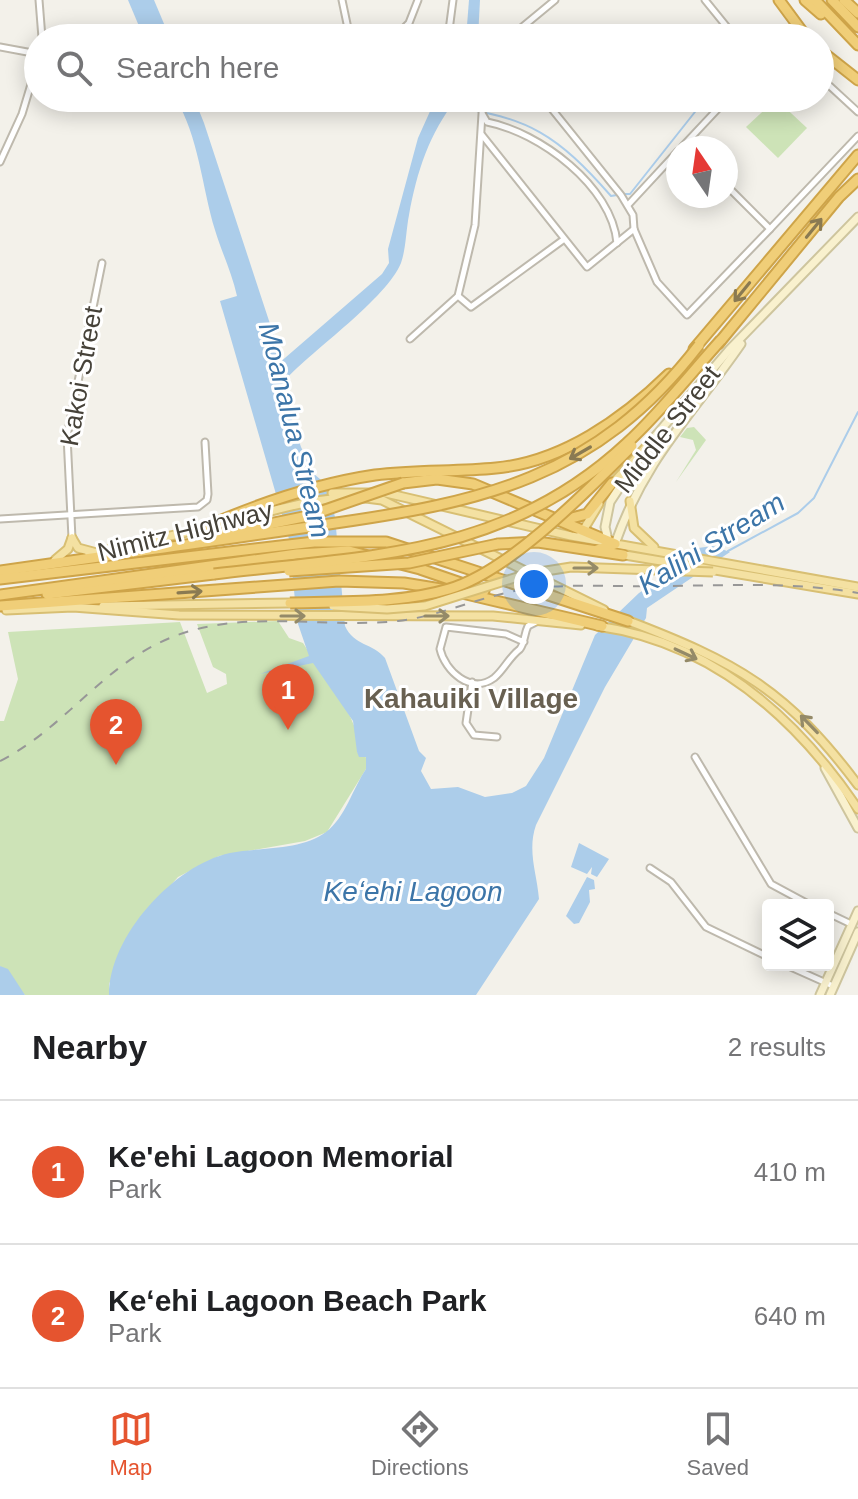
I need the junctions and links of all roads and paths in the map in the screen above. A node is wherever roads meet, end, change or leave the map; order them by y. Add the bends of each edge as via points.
1 (39, 0) edge
2 (342, 0) edge
3 (418, 0) edge
4 (453, 0) edge
5 (555, 0) edge
6 (705, 0) edge
7 (779, 0) edge
8 (805, 0) edge
9 (815, 0) edge
10 (837, 2) edge
11 (858, 13) edge
12 (41, 24) edge
13 (347, 24) edge
14 (408, 24) edge
15 (450, 24) edge
16 (526, 24) edge
17 (724, 24) edge
18 (797, 24) edge
19 (858, 27) edge
20 (843, 30) junction
21 (858, 45) edge
22 (0, 47) edge
23 (24, 51) edge
24 (834, 61) edge
25 (858, 80) edge
26 (834, 90) edge
27 (24, 107) edge
28 (483, 112) edge
29 (483, 112) edge
30 (554, 112) edge
31 (715, 112) edge
32 (858, 112) edge
33 (482, 135) junction
34 (693, 136) edge
35 (858, 136) edge
36 (858, 155) edge
37 (0, 162) edge
38 (666, 165) edge
39 (858, 179) edge
40 (738, 197) edge
41 (628, 205) junction
42 (858, 217) edge
43 (634, 229) junction
44 (770, 229) junction
45 (563, 240) junction
46 (617, 243) junction
47 (102, 263) dead end
48 (458, 296) junction
49 (751, 329) junction
50 (410, 339) dead end
51 (721, 340) junction
52 (699, 345) junction
53 (205, 442) dead end
54 (646, 447) junction
55 (612, 483) junction
56 (384, 496) junction
57 (630, 501) junction
58 (70, 515) junction
59 (0, 519) edge
60 (562, 520) junction
61 (201, 529) junction
62 (585, 531) junction
63 (571, 536) junction
64 (72, 538) junction
65 (611, 543) junction
66 (597, 550) junction
67 (141, 551) junction
68 (99, 552) junction
69 (668, 552) junction
70 (623, 555) junction
71 (55, 560) junction
72 (0, 569) edge
73 (712, 571) junction
74 (214, 574) junction
75 (0, 579) edge
76 (858, 587) edge
77 (858, 594) edge
78 (0, 596) edge
79 (290, 603) junction
80 (521, 605) junction
81 (73, 607) junction
82 (0, 608) edge
83 (607, 612) junction
84 (515, 619) junction
85 (539, 621) junction
86 (628, 621) joint
87 (602, 626) junction
88 (526, 631) junction
89 (524, 642) junction
90 (472, 682) junction
91 (497, 737) dead end
92 (818, 751) junction
93 (695, 757) dead end
94 (858, 785) edge
95 (858, 809) edge
96 (858, 828) edge
97 (650, 868) dead end
98 (799, 899) edge
99 (858, 911) edge
100 (834, 916) edge
101 (851, 924) junction
102 (858, 932) edge
103 (762, 954) edge
104 (834, 966) edge
105 (800, 971) edge
106 (825, 971) edge
107 (832, 971) edge
108 (812, 976) junction
109 (830, 984) junction
110 (820, 995) edge
111 (830, 995) edge

1 - 12 street
2 - 13 street
3 - 14 street
4 - 15 street
5 - 16 street
6 - 17 street
7 - 18 highway
8 - 20 highway
9 - 20 highway
10 - 11 highway
10 - 19 highway
20 - 21 highway
22 - 23 street
24 - 25 highway
26 - 32 street
27 - 37 street
28 - 33 street
29 - 46 street via 487,122 527,134 573,168 613,222
30 - 41 street
31 - 34 street
33 - 45 street
33 - 48 street via 475,225
35 - 44 street
36 -> 52 highway
38 - 41 street
51 -> 39 highway
40 - 44 street
41 - 43 street
42 - 49 main road, Middle Street
43 - 44 street via 657,282 687,315
43 - 46 street
45 - 46 street via 587,267
45 - 48 street via 471,307
47 - 58 street, Kakoi Street via 67,436
48 - 50 street
49 - 54 main road, Middle Street
49 - 57 main road, Middle Street
51 - 74 highway, bridge via 627,443 568,489 528,512 486,531 414,551
51 - 79 highway, bridge via 640,438 489,571 417,597
52 - 61 highway, bridge via 641,399 580,441 523,463 372,476 311,488
52 -> 67 highway, bridge via 658,394 607,436 504,489 423,510
53 - 58 street via 208,494 198,507
54 - 55 main road
54 - 65 main road, Middle Street via 610,502 605,527
55 - 60 highway via 587,514
55 - 62 main road
56 - 61 main road, Nimitz Highway, bridge via 303,501
56 - 63 main road
56 - 83 main road, Nimitz Highway
57 - 65 main road, Middle Street
57 - 69 main road via 637,533
58 - 59 street
58 - 64 street, Kakoi Street
60 - 62 highway
60 - 67 highway, bridge via 473,484 437,479 403,483 308,516
61 - 68 main road, Nimitz Highway
62 - 63 main road
62 - 65 highway
63 - 65 main road
64 - 68 main road via 78,548
64 - 71 main road
65 - 66 highway
65 - 69 main road
65 - 70 main road
66 - 70 highway
66 - 74 highway, bridge via 511,542 409,563
67 - 72 highway
68 - 71 main road, Nimitz Highway
69 - 76 main road
70 - 73 main road, bridge
71 - 72 main road, Nimitz Highway
73 - 77 main road
79 -> 73 main road, bridge via 407,609 442,603 527,574 571,567
74 - 78 highway
75 - 83 highway via 314,542 386,542
78 - 80 highway, bridge via 349,551 420,569
79 - 81 main road
82 -> 80 highway, bridge via 362,581 430,586
80 - 87 highway
81 - 82 main road
81 -> 84 main road via 209,616
83 - 86 highway
84 - 85 main road
84 - 88 street
85 - 87 main road
85 - 88 street
94 -> 86 main road via 807,721 769,688 707,653
87 -> 92 main road via 657,642 742,684
88 - 89 street
89 - 90 street via 494,678
89 - 90 street via 510,635 446,627 440,649 443,661 454,674
90 - 91 street via 466,723 474,735
92 - 95 main road
92 - 96 main road
93 - 98 street via 771,884
97 - 103 street via 671,882 706,927
99 - 101 main road
100 - 101 street
101 - 104 main road
102 - 109 main road
105 - 108 street
106 - 108 street
107 - 109 main road
108 - 109 street
108 - 110 street
109 - 110 main road
109 - 111 main road

